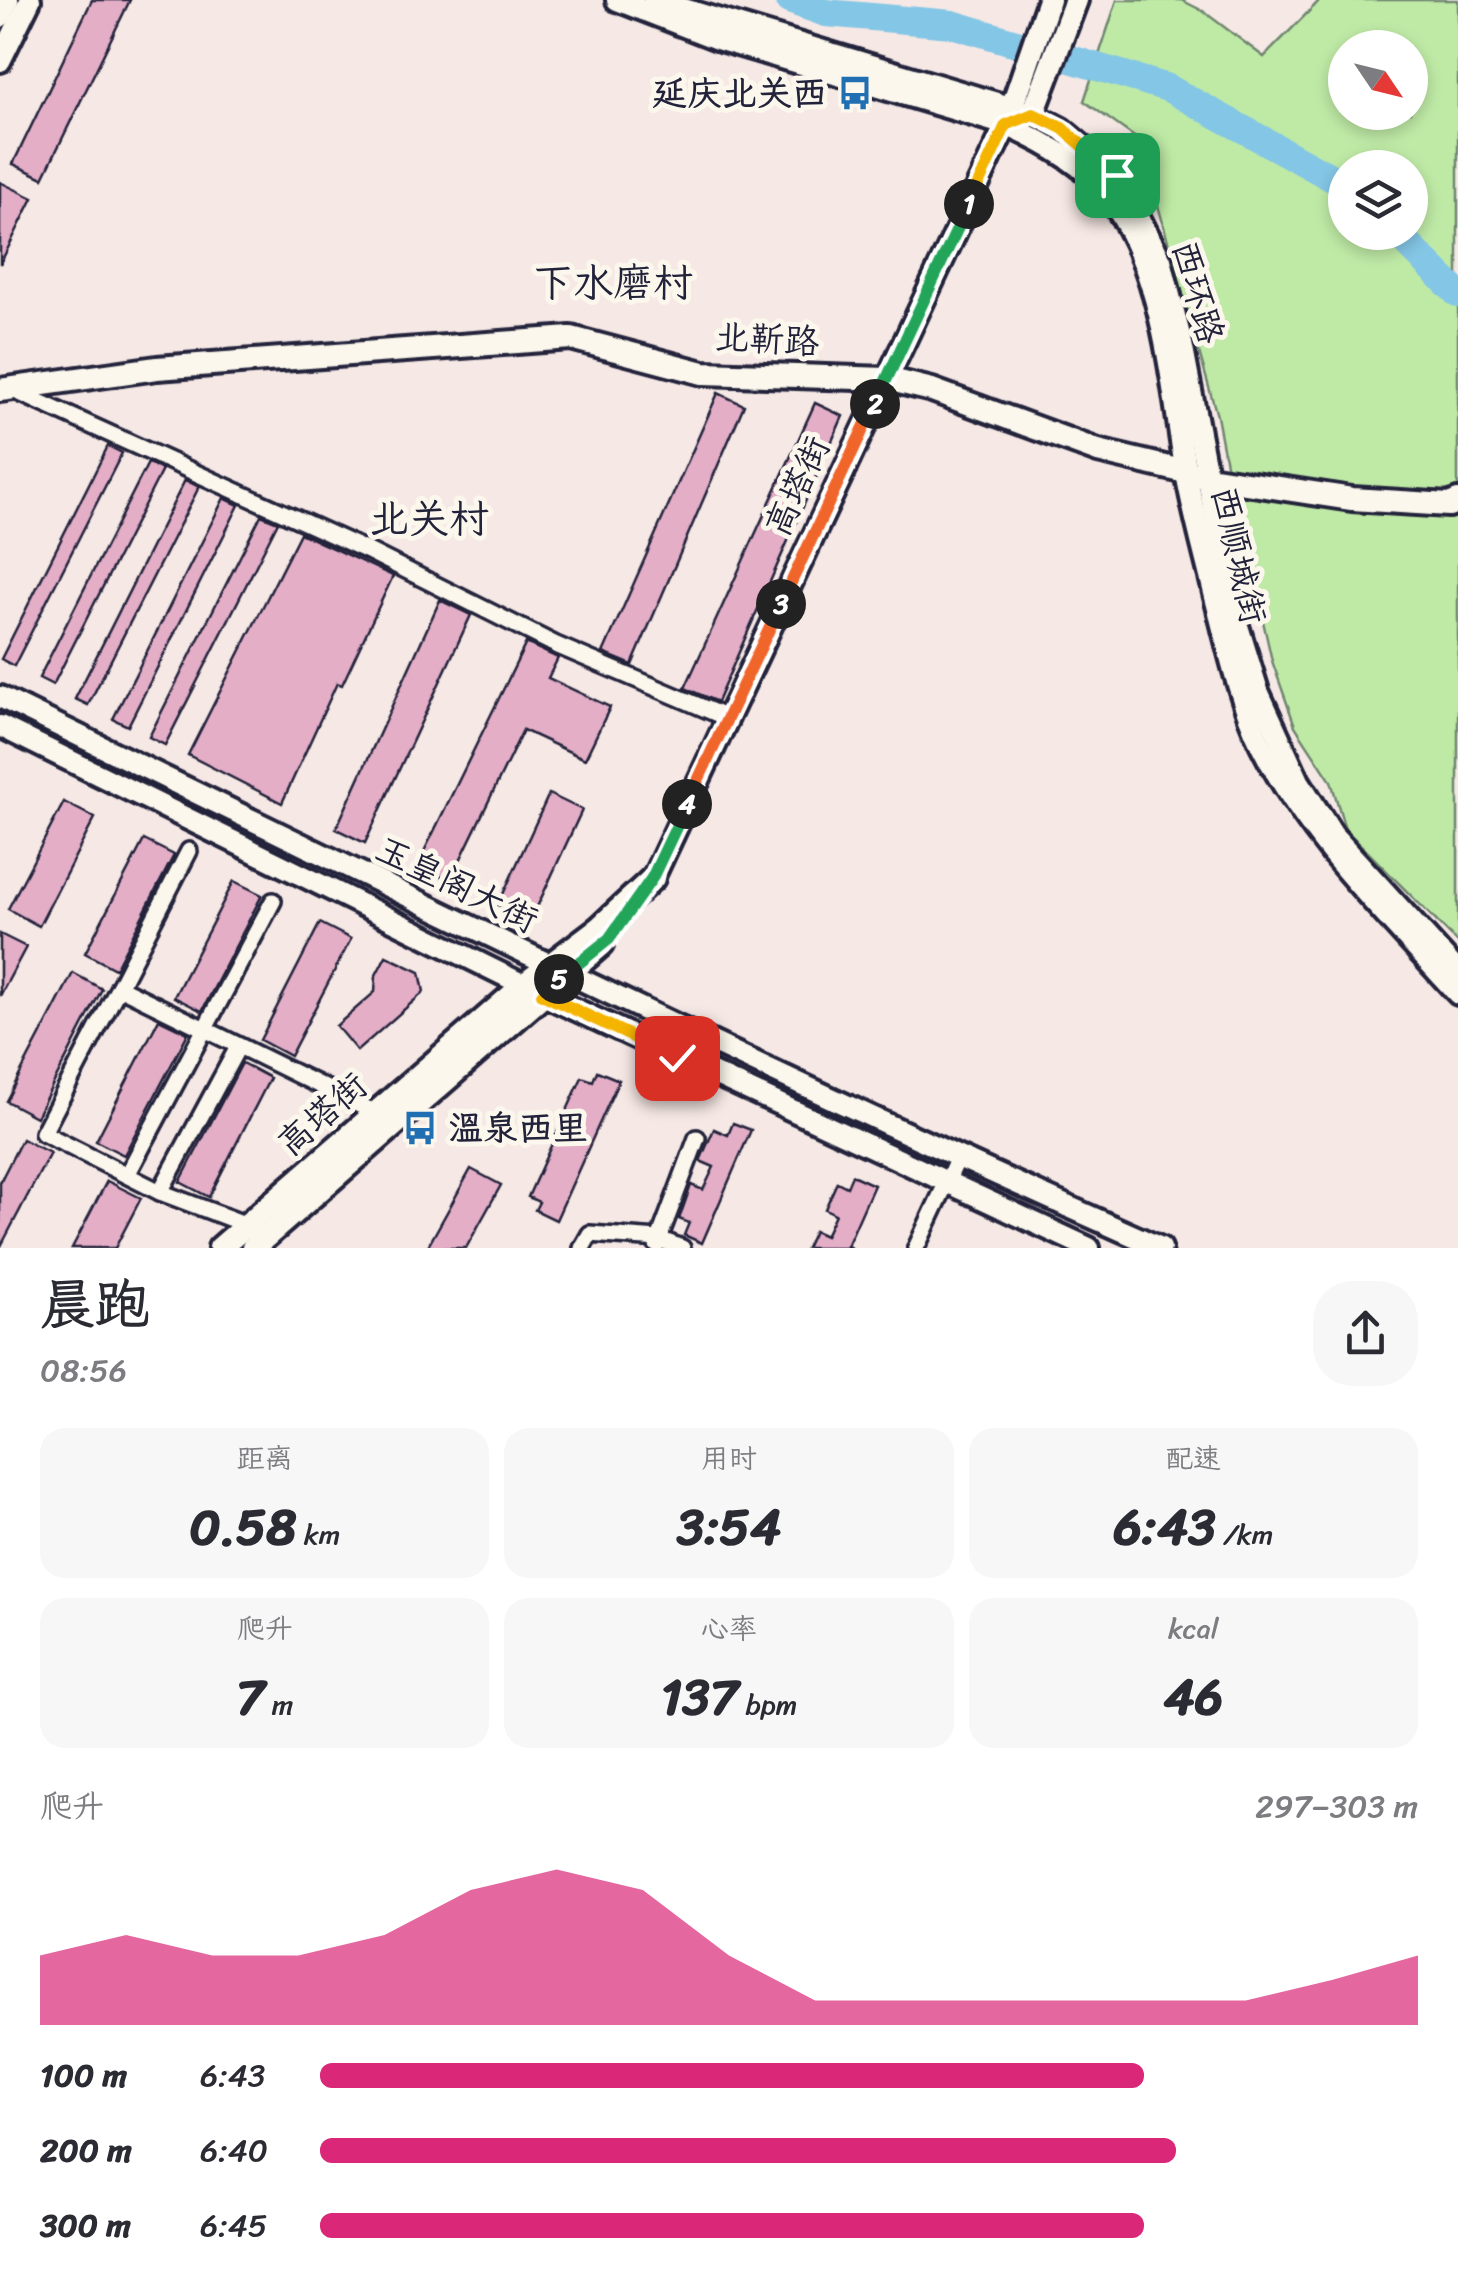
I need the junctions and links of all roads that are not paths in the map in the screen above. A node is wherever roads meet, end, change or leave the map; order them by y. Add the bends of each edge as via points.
1 (8, 0) edge
2 (30, 0) edge
3 (616, 0) edge
4 (654, 0) edge
5 (1049, 0) edge
6 (1076, 0) edge
7 (0, 17) edge
8 (0, 61) edge
9 (1032, 82) junction
10 (1017, 115) junction
11 (887, 378) junction
12 (5, 389) edge
13 (1196, 475) junction
14 (1458, 501) edge
15 (0, 696) edge
16 (727, 718) junction
17 (0, 726) edge
18 (189, 850) dead end
19 (652, 878) joint
20 (273, 901) dead end
21 (557, 970) junction
22 (1458, 972) edge
23 (118, 987) junction
24 (534, 989) junction
25 (1458, 994) edge
26 (202, 1031) junction
27 (238, 1047) junction
28 (386, 1120) junction
29 (698, 1138) dead end
30 (958, 1158) junction
31 (127, 1175) junction
32 (946, 1184) junction
33 (160, 1192) junction
34 (253, 1238) edge
35 (657, 1244) edge
36 (220, 1248) edge
37 (582, 1248) edge
38 (682, 1248) edge
39 (916, 1248) edge
40 (1088, 1248) edge
41 (1162, 1248) edge

1 - 7 street
2 - 8 street
3 - 10 street, 西环路 via 717,39
4 - 10 street, 西环路
5 - 9 main road
6 - 9 main road
9 - 10 main road
10 - 11 street, 高塔街
10 - 13 street, 西顺城街 via 1104,190 1131,233
10 - 13 street, 西环路 via 1062,128 1117,175 1161,260
11 - 12 main road, 北靳路 via 703,372 571,338 157,368
11 - 13 main road, 北靳路 via 1098,451
11 - 16 street, 高塔街
12 - 16 street
13 - 14 main road, 北靳路 via 1352,499
13 - 22 street, 西顺城街 via 1253,675 1299,780 1333,836
13 - 25 street, 西顺城街 via 1234,675 1260,744 1303,816 1358,886
15 - 21 street, 玉皇阁大街
16 - 19 street, 高塔街
17 - 24 street, 玉皇阁大街
18 - 23 street
19 - 21 main road, 高塔街 via 609,939
20 - 26 street
21 - 24 main road, 高塔街
21 - 30 street, 玉皇阁大街
23 - 26 street
23 - 31 street via 43,1133
24 - 28 main road, 高塔街
24 - 32 street, 玉皇阁大街
26 - 27 street
26 - 31 street
27 - 28 street
27 - 33 street
28 - 34 main road, 高塔街
29 - 35 street
30 - 32 street
30 - 41 street, 玉皇阁大街
31 - 33 street
32 - 39 street
32 - 40 street, 玉皇阁大街
33 - 34 street
34 - 36 main road, 高塔街
35 - 37 street via 590,1234
35 - 38 street

